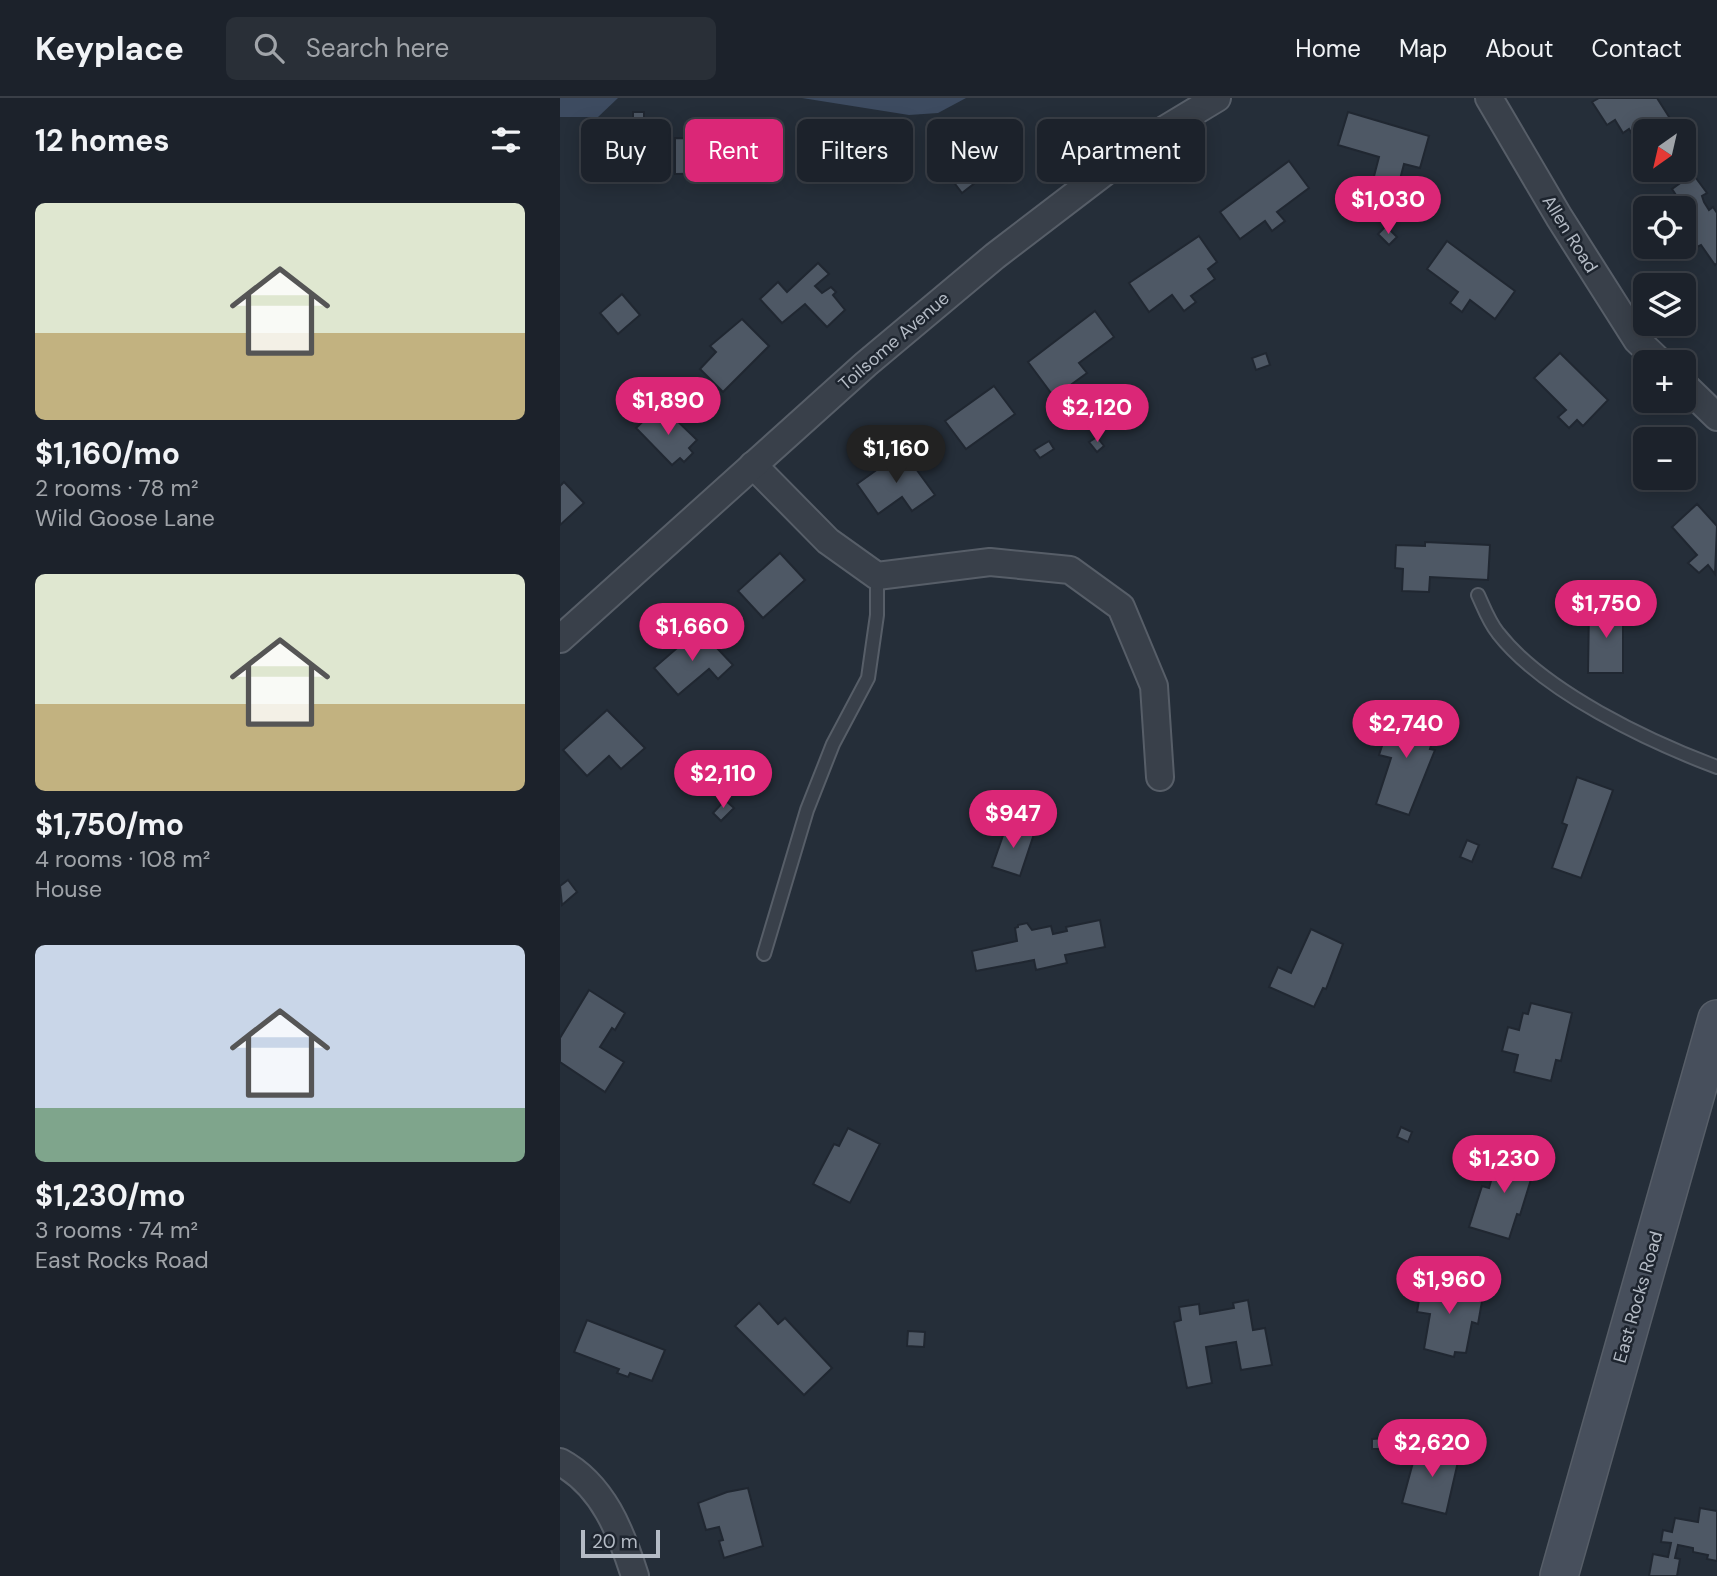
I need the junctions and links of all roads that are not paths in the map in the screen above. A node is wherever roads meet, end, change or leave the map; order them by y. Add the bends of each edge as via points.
1 (1217, 98) edge
2 (1489, 98) edge
3 (1647, 350) edge
4 (1696, 397) edge
5 (1717, 417) edge
6 (753, 464) junction
7 (877, 576) junction
8 (1478, 595) dead end
9 (560, 639) edge
10 (1717, 767) edge
11 (1160, 778) dead end
12 (764, 954) dead end
13 (1717, 1019) edge
14 (560, 1462) edge
15 (635, 1576) edge
16 (1559, 1576) edge

1 - 6 street, Toilsome Avenue via 1144,142 995,256
2 - 3 street, Allen Road via 1559,217
4 - 5 street
6 - 7 street via 828,541
6 - 9 street, Toilsome Avenue
7 - 11 street via 990,562 1070,570 1121,607 1154,686
7 - 12 lane via 868,678 833,744 807,810
8 - 10 lane via 1499,635 1536,671 1644,737
13 - 16 street, East Rocks Road
14 - 15 street via 600,1495 625,1544

